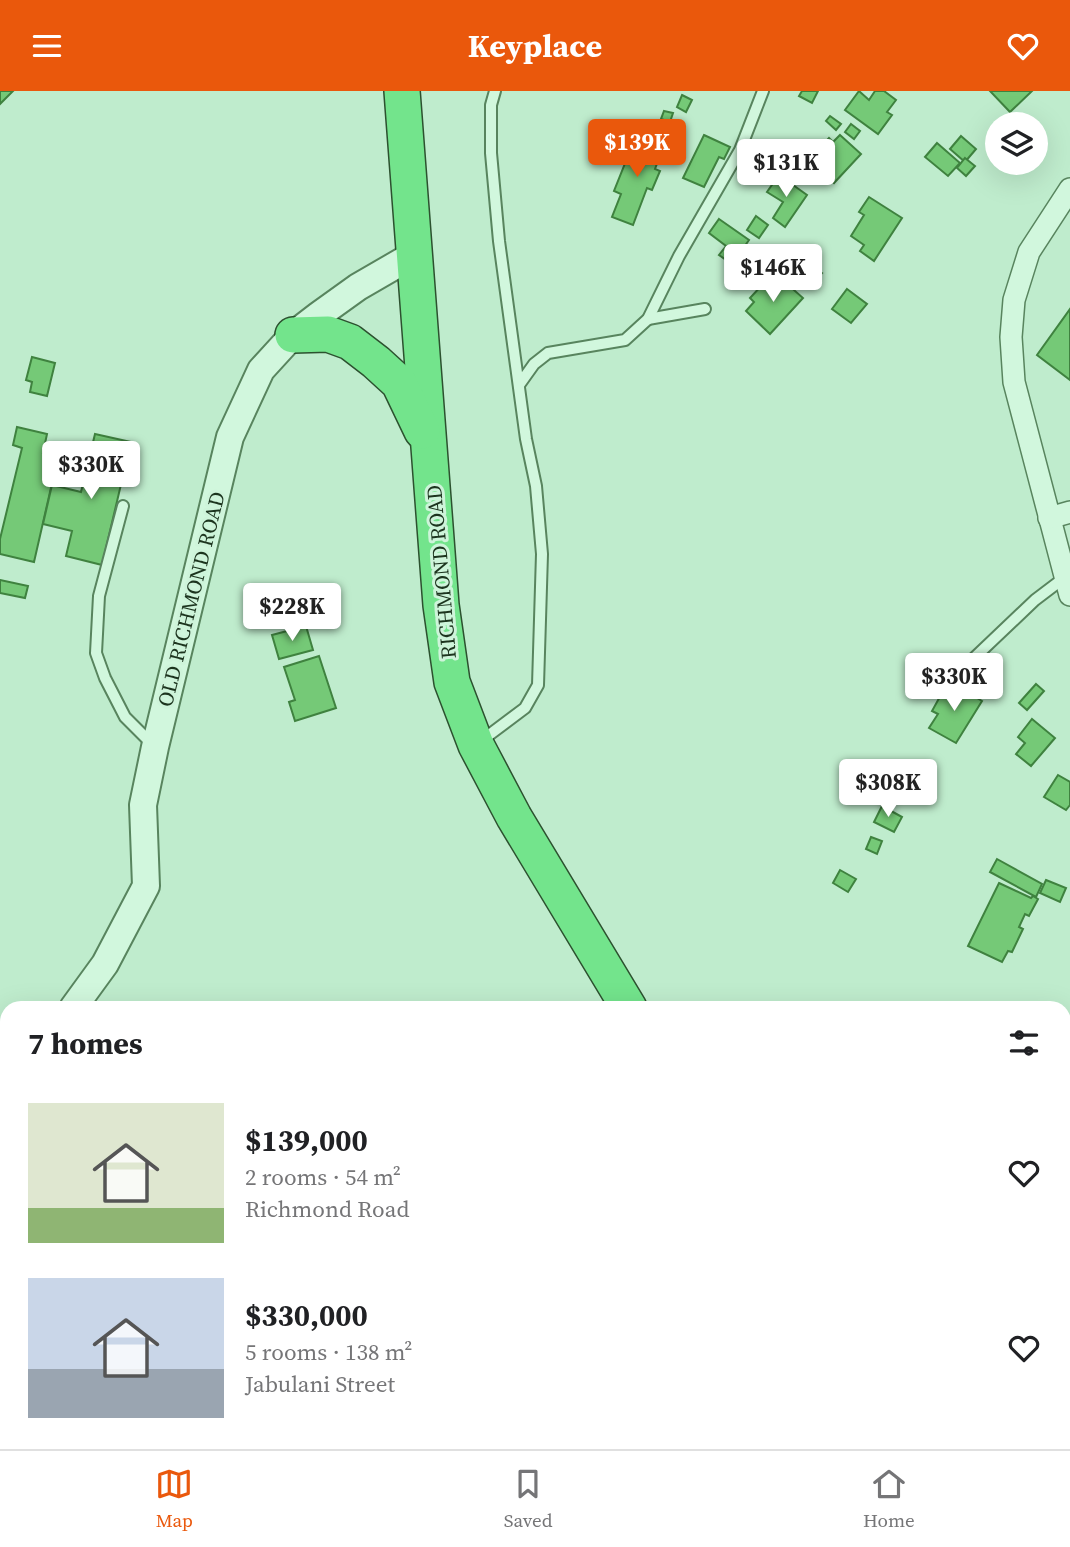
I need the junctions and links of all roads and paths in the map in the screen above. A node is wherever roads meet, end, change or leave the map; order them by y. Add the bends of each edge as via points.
1 (402, 91) edge
2 (495, 91) edge
3 (763, 91) edge
4 (1070, 189) edge
5 (415, 254) junction
6 (705, 309) dead end
7 (648, 319) junction
8 (293, 335) junction
9 (519, 385) junction
10 (431, 449) junction
11 (123, 506) dead end
12 (1070, 512) edge
13 (1049, 518) junction
14 (1067, 586) edge
15 (974, 658) dead end
16 (476, 745) junction
17 (155, 747) junction
18 (78, 1001) edge
19 (625, 1001) edge

1 - 5 highway, RICHMOND ROAD
2 - 9 lane via 491,153
3 - 7 lane via 740,150
4 - 13 street via 1029,251 1014,300 1011,337 1014,382
5 - 8 street, OLD RICHMOND ROAD via 358,287
5 - 10 highway, RICHMOND ROAD
6 - 7 lane
7 - 9 lane via 625,340 548,353
8 - 10 highway via 328,334 350,342 376,362 399,383
8 - 17 street, OLD RICHMOND ROAD via 261,370 230,437
9 - 16 lane via 542,554 538,685 525,708
10 - 16 highway, RICHMOND ROAD via 441,605 452,682
11 - 17 lane via 99,596 96,653 125,717
12 - 13 street
13 - 14 street
14 - 15 lane via 1035,600
16 - 19 highway, RICHMOND ROAD
17 - 18 street, OLD RICHMOND ROAD via 143,805 146,886 105,964

